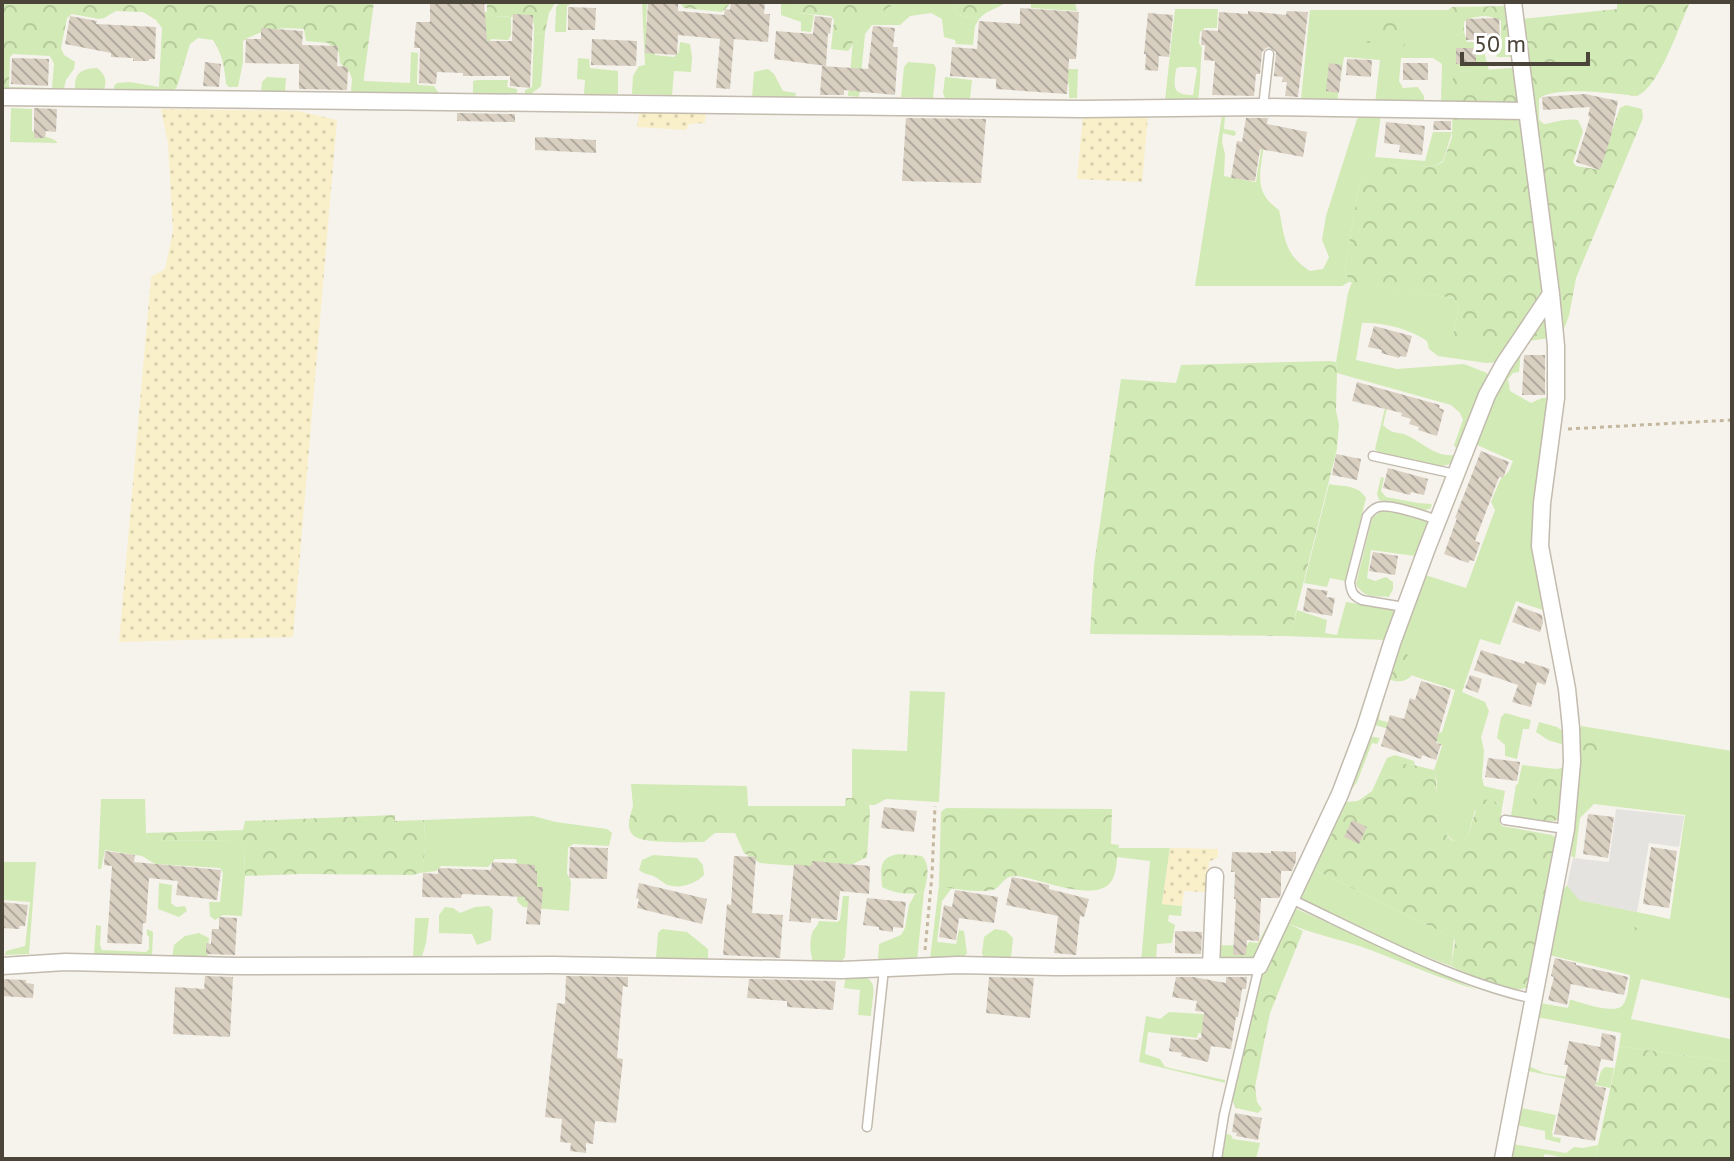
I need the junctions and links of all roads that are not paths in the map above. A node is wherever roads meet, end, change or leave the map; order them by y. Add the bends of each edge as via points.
1 (1513, 2) edge
2 (1269, 54) dead end
3 (2, 97) edge
4 (1263, 107) junction
5 (1526, 111) junction
6 (1551, 294) junction
7 (1373, 456) dead end
8 (1456, 475) junction
9 (1438, 520) junction
10 (1405, 607) junction
11 (1505, 820) dead end
12 (1566, 829) junction
13 (1215, 876) dead end
14 (1291, 899) junction
15 (2, 966) edge
16 (1211, 966) junction
17 (1259, 966) junction
18 (884, 968) junction
19 (1535, 1000) junction
20 (867, 1127) dead end
21 (1217, 1159) edge
22 (1503, 1159) edge

1 - 5 street
2 - 4 lane
3 - 4 street
4 - 5 street
5 - 6 street
6 - 8 street via 1487,395
6 - 12 street via 1556,398 1540,546 1571,728
7 - 8 lane
8 - 9 street
9 - 10 street
9 - 10 lane via 1389,506 1379,506 1367,516 1351,591 1362,600
10 - 14 street via 1340,794
11 - 12 lane
12 - 19 street
13 - 16 street
14 - 17 street
14 - 19 lane via 1485,987
15 - 18 street via 65,962
16 - 17 street
16 - 18 street
17 - 21 lane
18 - 20 lane
19 - 22 street

